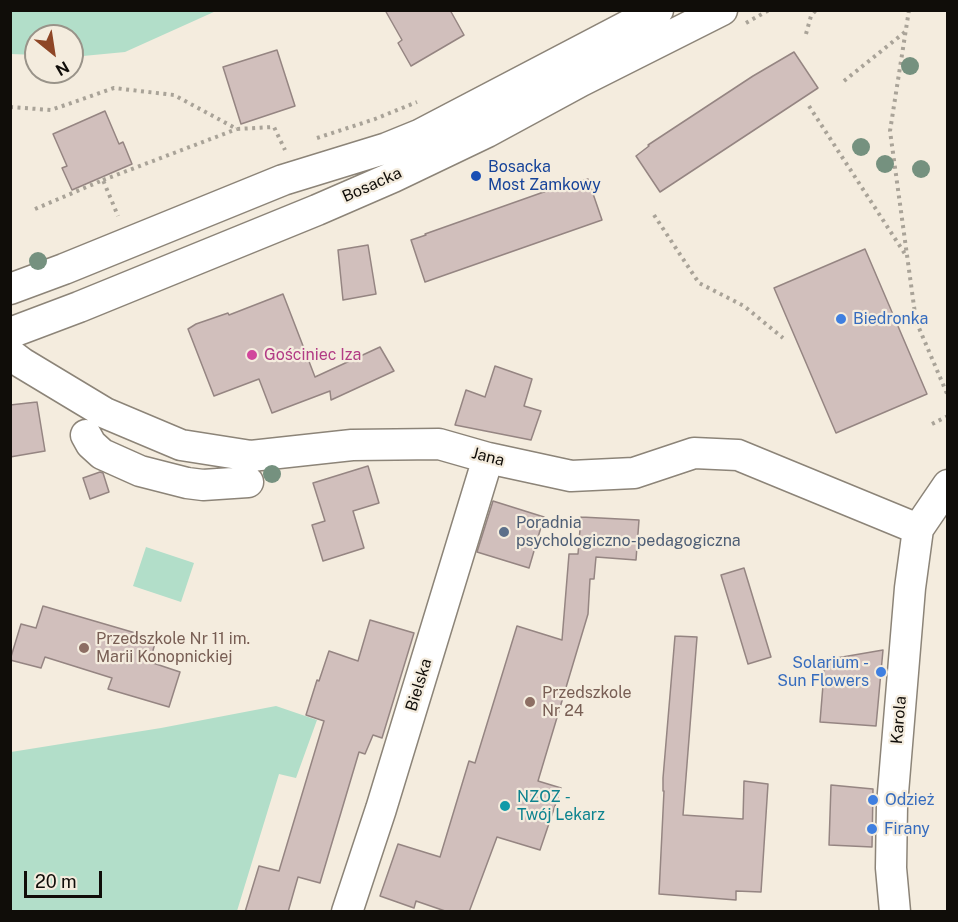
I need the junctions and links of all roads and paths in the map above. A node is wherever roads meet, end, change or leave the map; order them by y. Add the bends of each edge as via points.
1 (658, 10) edge
2 (722, 10) edge
3 (816, 10) edge
4 (909, 10) edge
5 (906, 32) junction
6 (806, 34) dead end
7 (844, 81) dead end
8 (809, 106) dead end
9 (10, 107) edge
10 (237, 129) junction
11 (285, 150) dead end
12 (102, 180) junction
13 (35, 209) dead end
14 (654, 215) dead end
15 (118, 216) dead end
16 (907, 257) junction
17 (10, 289) edge
18 (10, 333) edge
19 (783, 338) dead end
20 (10, 354) edge
21 (948, 396) edge
22 (948, 416) edge
23 (932, 424) dead end
24 (86, 435) dead end
25 (488, 458) junction
26 (248, 482) dead end
27 (948, 485) edge
28 (918, 529) junction
29 (348, 912) edge
30 (895, 912) edge

1 - 17 street, Bosacka via 419,135 283,180
2 - 18 street, Bosacka via 393,177
3 - 6 path
4 - 5 path
5 - 7 path
5 - 16 path via 890,131
8 - 16 path
9 - 10 path via 51,110 114,88 174,95
10 - 11 path via 274,127
10 - 12 path
12 - 13 path
12 - 15 path
14 - 19 path via 699,283 744,306
16 - 21 path via 916,321
20 - 25 street, Jana via 105,413 182,445 251,456 352,446 439,444
22 - 23 path
24 - 26 street via 102,454 140,471 195,484
25 - 28 street, Jana via 571,476 634,472 694,453 738,455
25 - 29 street, Bielska
27 - 28 street
28 - 30 street, Karola via 892,805

